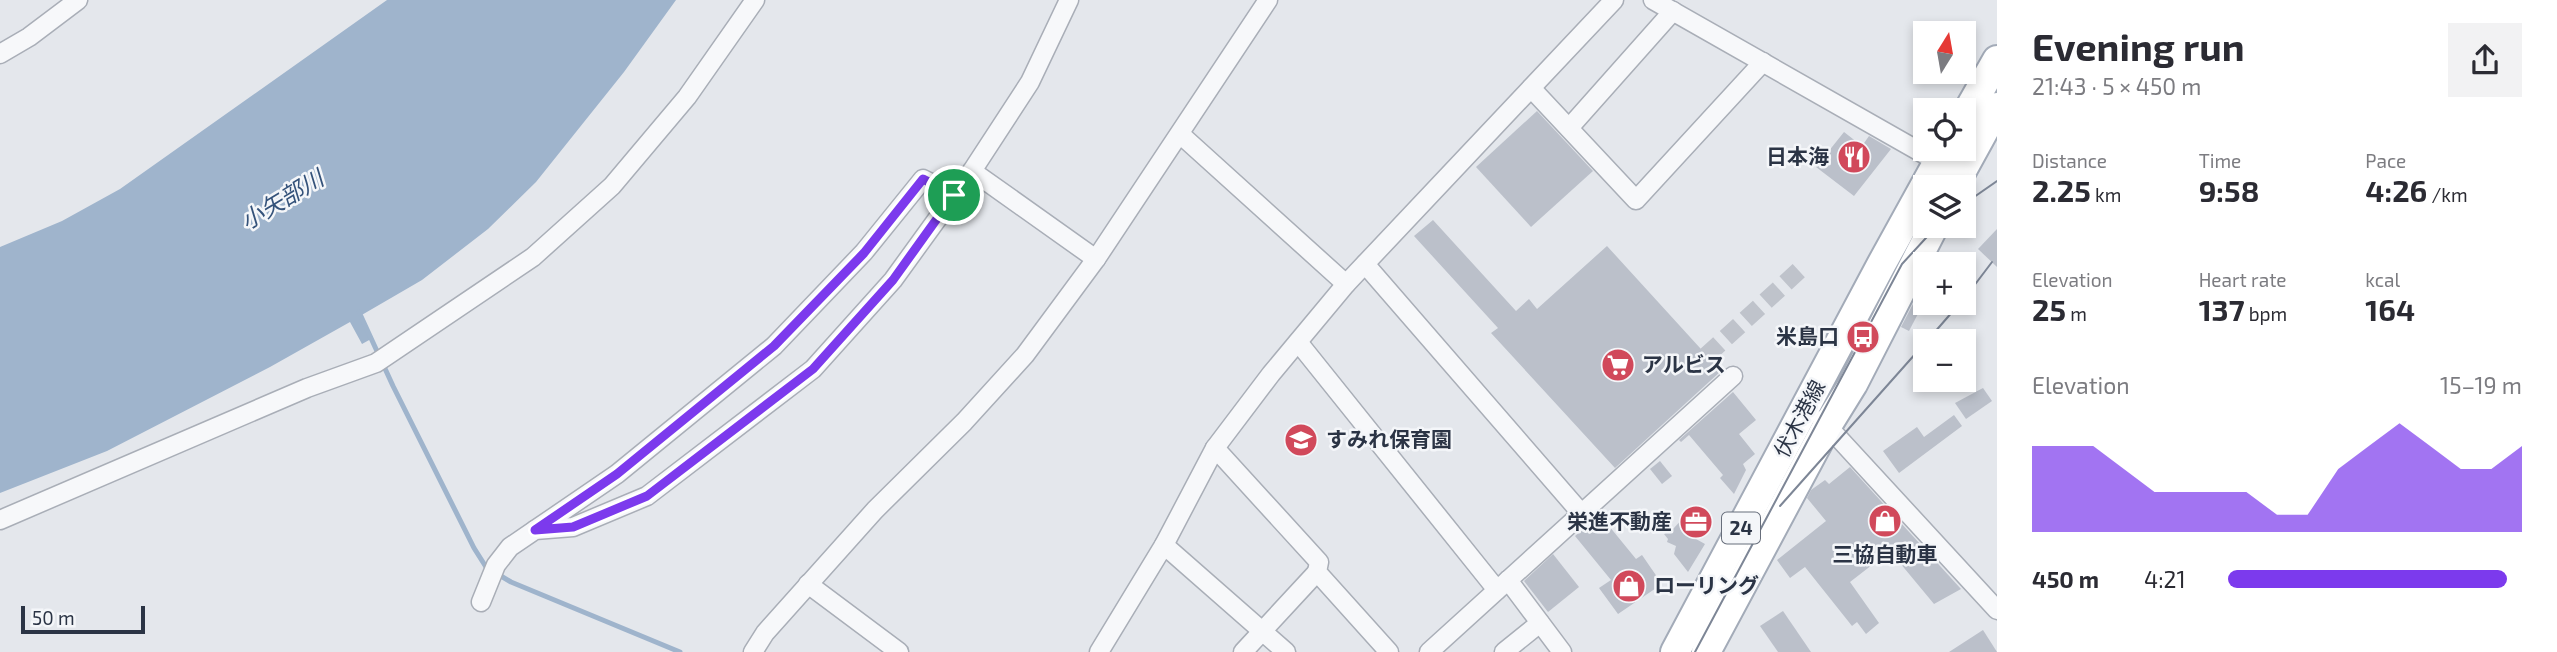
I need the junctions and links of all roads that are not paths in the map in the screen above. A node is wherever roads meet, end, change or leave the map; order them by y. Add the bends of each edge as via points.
1 (78, 0) edge
2 (755, 0) edge
3 (1069, 0) edge
4 (1268, 0) edge
5 (1614, 0) edge
6 (1653, 0) edge
7 (1673, 11) junction
8 (0, 54) edge
9 (1997, 60) edge
10 (1763, 62) junction
11 (1531, 88) junction
12 (1975, 98) edge
13 (1997, 107) edge
14 (1569, 128) junction
15 (1180, 134) junction
16 (1949, 168) edge
17 (972, 171) junction
18 (954, 195) junction
19 (1928, 238) edge
20 (1096, 259) junction
21 (1365, 264) junction
22 (1346, 284) junction
23 (1298, 342) junction
24 (1733, 376) dead end
25 (1808, 404) junction
26 (1827, 426) junction
27 (1215, 448) junction
28 (1581, 513) junction
29 (0, 520) edge
30 (535, 530) junction
31 (1164, 545) junction
32 (1317, 572) junction
33 (808, 584) junction
34 (1502, 585) junction
35 (481, 603) dead end
36 (1997, 610) edge
37 (1540, 623) junction
38 (1262, 631) junction
39 (753, 652) edge
40 (899, 652) edge
41 (1099, 652) edge
42 (1243, 652) edge
43 (1286, 652) edge
44 (1389, 652) edge
45 (1429, 652) edge
46 (1504, 652) edge
47 (1562, 652) edge
48 (1675, 652) edge
49 (1706, 652) edge

1 - 8 street
2 - 29 street via 687,97 612,186 533,257 376,363 307,388
3 - 17 street via 1030,82
4 - 15 street
5 - 11 street
6 - 7 street
7 - 10 street
7 - 14 street
9 - 12 main road
10 - 14 street via 1636,200
10 - 16 street
11 - 14 street
11 - 21 street
13 - 16 main road, 伏木港線 / 24
15 - 20 street
15 - 22 street
16 - 25 main road, 伏木港線 / 24
17 - 18 street
17 - 20 street
18 - 30 street via 893,280 813,369 647,496 573,527
18 - 30 street via 923,179 864,253 774,346 617,474
19 - 26 main road, 伏木港線 / 24
20 - 33 street via 1024,355
21 - 22 street
21 - 28 street
22 - 23 street
23 - 27 street
23 - 34 street
24 - 28 street
25 - 26 street
25 - 48 main road, 伏木港線 / 24
26 - 36 street
26 - 49 main road, 伏木港線 / 24
27 - 31 street
27 - 32 street via 1319,562
28 - 34 street
30 - 35 street via 510,547 496,565
31 - 38 street
31 - 41 street
32 - 38 street
32 - 44 street
33 - 39 street
33 - 40 street
34 - 37 street
34 - 45 street
37 - 46 street
37 - 47 street
38 - 42 street
38 - 43 street

